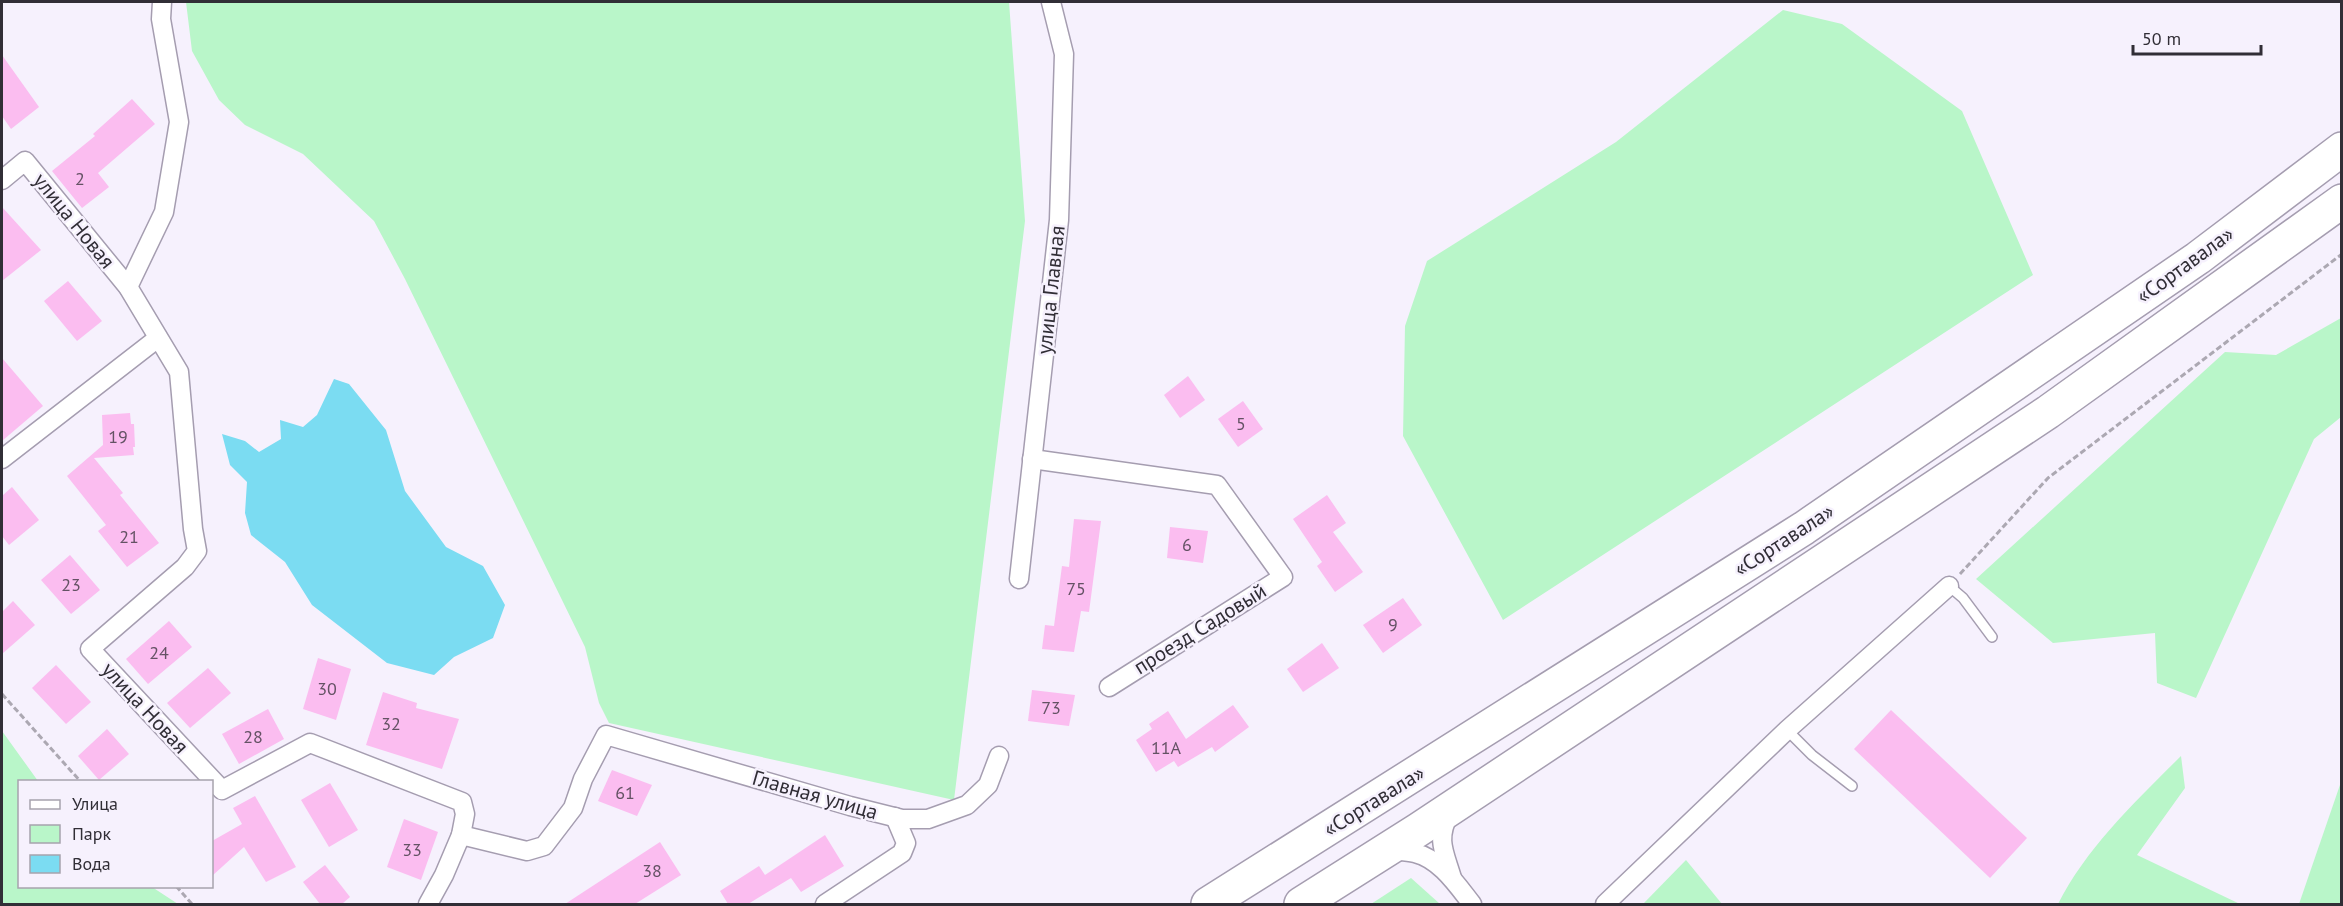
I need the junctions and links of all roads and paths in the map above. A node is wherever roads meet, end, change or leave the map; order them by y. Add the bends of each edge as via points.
1 (162, 2) edge
2 (1051, 2) edge
3 (2342, 149) edge
4 (2, 180) edge
5 (2342, 201) edge
6 (2342, 254) edge
7 (128, 287) junction
8 (158, 338) junction
9 (2, 459) edge
10 (1032, 459) junction
11 (1019, 579) dead end
12 (1949, 586) junction
13 (1992, 637) dead end
14 (1108, 687) dead end
15 (2, 694) edge
16 (1787, 730) junction
17 (999, 756) dead end
18 (79, 780) edge
19 (213, 780) edge
20 (213, 780) edge
21 (1852, 786) dead end
22 (1453, 807) junction
23 (895, 817) junction
24 (461, 835) junction
25 (1386, 850) junction
26 (1452, 878) junction
27 (178, 888) edge
28 (192, 904) edge
29 (428, 904) edge
30 (825, 904) edge
31 (1208, 904) edge
32 (1302, 904) edge
33 (1472, 904) edge
34 (1605, 904) edge

1 - 7 street via 161,19 179,122 164,212
2 - 10 street, улица Главная via 1064,54 1059,220
3 - 31 highway, «Сортавала» via 2198,258 1804,528
4 - 7 street, улица Новая via 25,161
5 - 22 highway, «Сортавала» via 2048,412
6 - 12 path via 2048,478
7 - 8 street, улица Новая
8 - 9 street
8 - 20 street, улица Новая via 179,372 197,551 185,567 90,649
10 - 11 street, улица Главная
10 - 14 street, проезд Садовый via 1216,485 1282,577
12 - 13 lane
12 - 16 street
15 - 18 path
16 - 21 lane
16 - 34 street
17 - 23 street, Главная улица via 988,785 967,805 928,819
19 - 24 street, улица Новая via 222,790 310,742 462,802 465,814
22 - 25 highway, «Сортавала»
22 - 26 street via 1442,829 1442,845
23 - 24 street, Главная улица via 606,735 573,808 544,846 527,851
23 - 30 street via 906,843 902,853
24 - 29 street, улица Новая
25 - 26 street via 1426,857
25 - 32 highway, «Сортавала»
26 - 33 street
27 - 28 path

